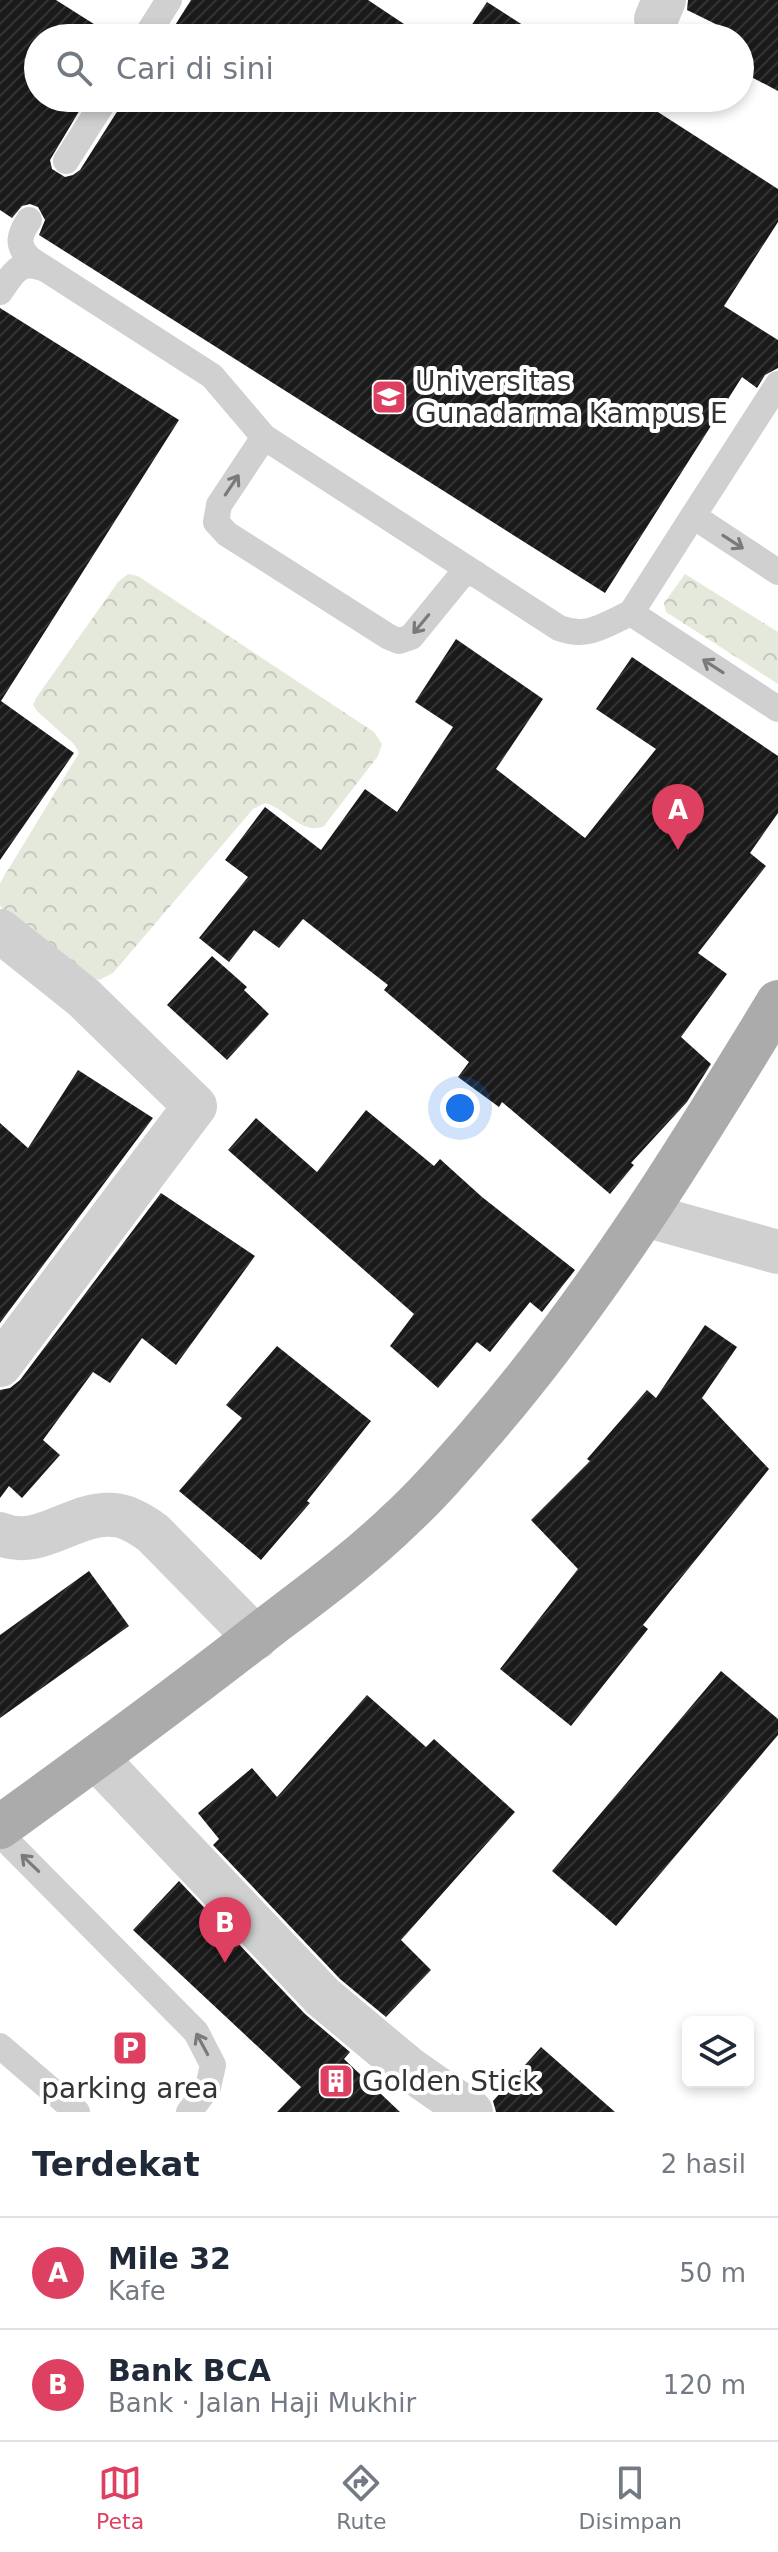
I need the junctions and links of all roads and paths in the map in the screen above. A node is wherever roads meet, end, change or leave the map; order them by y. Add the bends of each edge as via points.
1 (169, 0) edge
2 (154, 24) edge
3 (97, 112) edge
4 (66, 161) dead end
5 (29, 220) dead end
6 (42, 268) junction
7 (0, 292) edge
8 (778, 384) edge
9 (264, 437) junction
10 (693, 516) junction
11 (778, 572) edge
12 (476, 574) junction
13 (631, 613) junction
14 (778, 709) edge
15 (0, 931) edge
16 (778, 1002) edge
17 (645, 1215) junction
18 (778, 1252) edge
19 (0, 1365) edge
20 (0, 1534) edge
21 (256, 1638) junction
22 (96, 1758) junction
23 (0, 1827) edge
24 (0, 1834) edge
25 (0, 2046) edge
26 (77, 2112) edge
27 (189, 2112) edge
28 (471, 2112) edge

1 - 2 lane
3 - 4 lane
5 - 6 lane via 19,241 23,252
6 - 7 lane via 21,266
6 - 9 lane via 212,376
8 - 10 lane
9 - 12 lane
12 -> 9 lane via 460,577 411,637 399,641 227,534 216,522 219,505
10 -> 11 lane
10 - 13 lane
12 - 13 lane via 576,634
14 -> 13 lane
15 - 19 street via 83,997 195,1106
16 - 17 main road
17 - 18 street
17 - 21 main road via 574,1319 455,1462 402,1519
20 - 21 street via 34,1539 87,1517 114,1515 139,1523
21 - 22 main road
22 - 23 main road
22 - 28 street via 323,1997
27 -> 24 lane via 208,2087 213,2065 196,2032
25 - 26 lane

